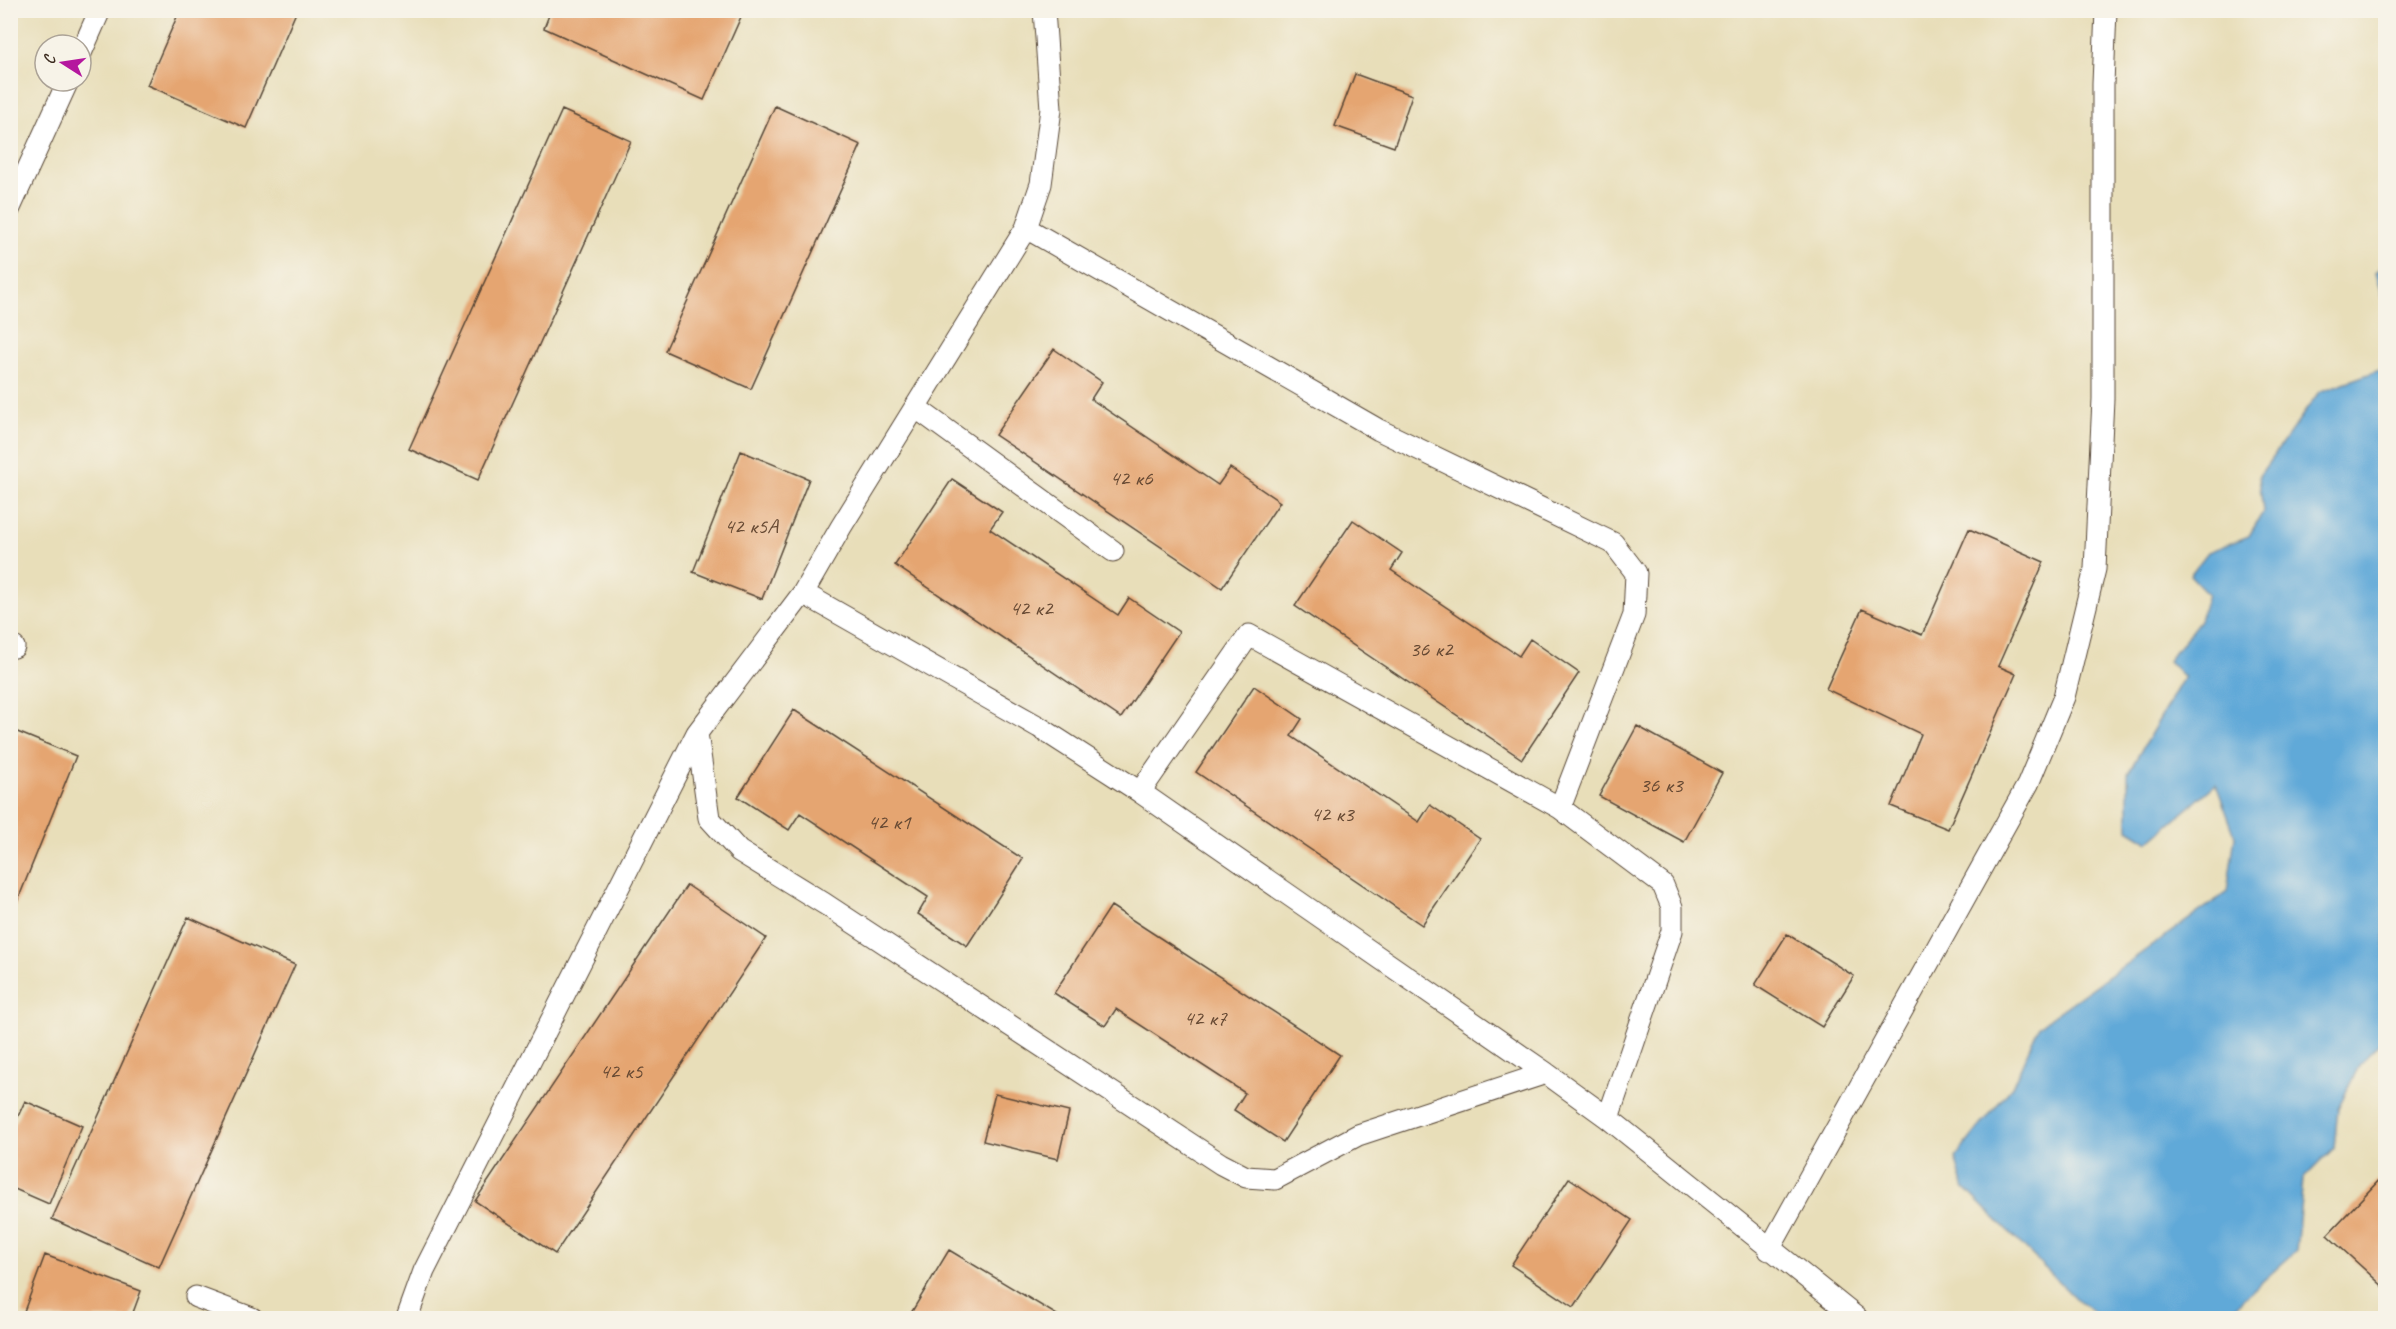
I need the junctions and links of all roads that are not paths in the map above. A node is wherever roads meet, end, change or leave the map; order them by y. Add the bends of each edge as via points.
1 (100, 10) edge
2 (1044, 10) edge
3 (2106, 10) edge
4 (90, 33) edge
5 (63, 93) edge
6 (10, 208) edge
7 (1026, 228) junction
8 (915, 407) junction
9 (1113, 551) dead end
10 (803, 593) junction
11 (698, 733) junction
12 (1140, 792) junction
13 (1560, 807) junction
14 (1546, 1073) junction
15 (1608, 1119) junction
16 (1769, 1250) junction
17 (196, 1297) dead end
18 (252, 1318) edge
19 (407, 1318) edge
20 (1857, 1318) edge

1 - 4 lane
2 - 7 lane via 1051,109 1041,184
3 - 16 lane via 2103,399 2095,569 2064,696 2028,784
5 - 6 lane
7 - 8 lane
7 - 13 lane via 1379,430 1613,543 1636,573 1634,615
8 - 9 lane
8 - 10 lane
10 - 11 lane
10 - 12 lane via 1039,727
11 - 14 lane via 709,818 739,851 1246,1177 1275,1179 1358,1135
11 - 19 lane via 424,1271
12 - 13 lane via 1249,635
12 - 14 lane
13 - 15 lane via 1664,885 1672,907 1672,931
14 - 15 lane
15 - 16 lane
16 - 20 lane
17 - 18 lane

